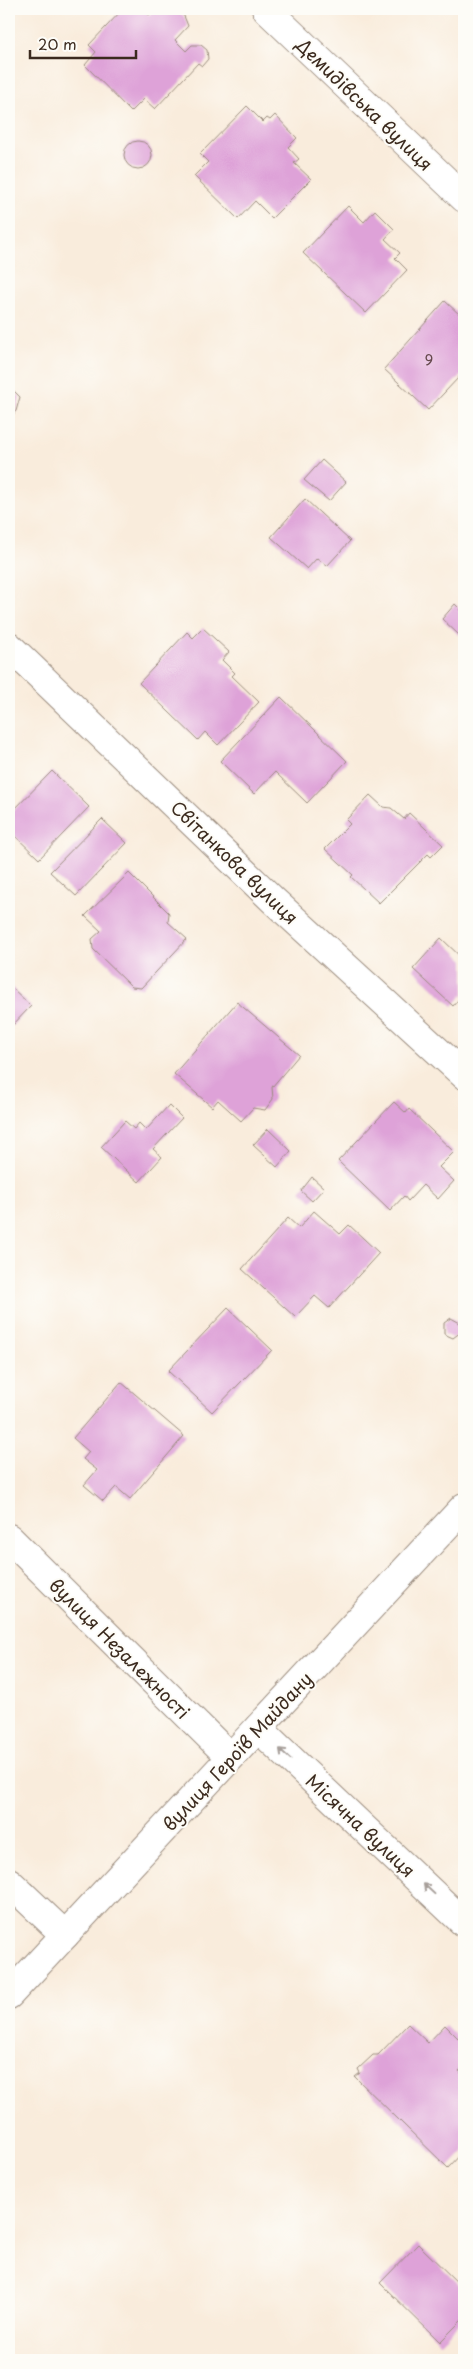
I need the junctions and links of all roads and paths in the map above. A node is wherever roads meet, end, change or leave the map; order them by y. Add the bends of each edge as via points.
1 (266, 9) edge
2 (464, 198) edge
3 (9, 646) edge
4 (464, 1075) edge
5 (464, 1507) edge
6 (9, 1538) edge
7 (258, 1728) junction
8 (230, 1757) junction
9 (9, 1882) edge
10 (464, 1923) edge
11 (65, 1935) junction
12 (9, 1995) edge

1 - 2 street, Демидівська вулиця
3 - 4 street, Світанкова вулиця via 273,900
5 - 7 street, вулиця Героїв Майдану
6 - 8 street, вулиця Незалежності
7 - 8 street, вулиця Героїв Майдану
10 -> 7 street, Місячна вулиця
8 - 11 street, вулиця Героїв Майдану
9 - 11 street
11 - 12 street, вулиця Героїв Майдану

